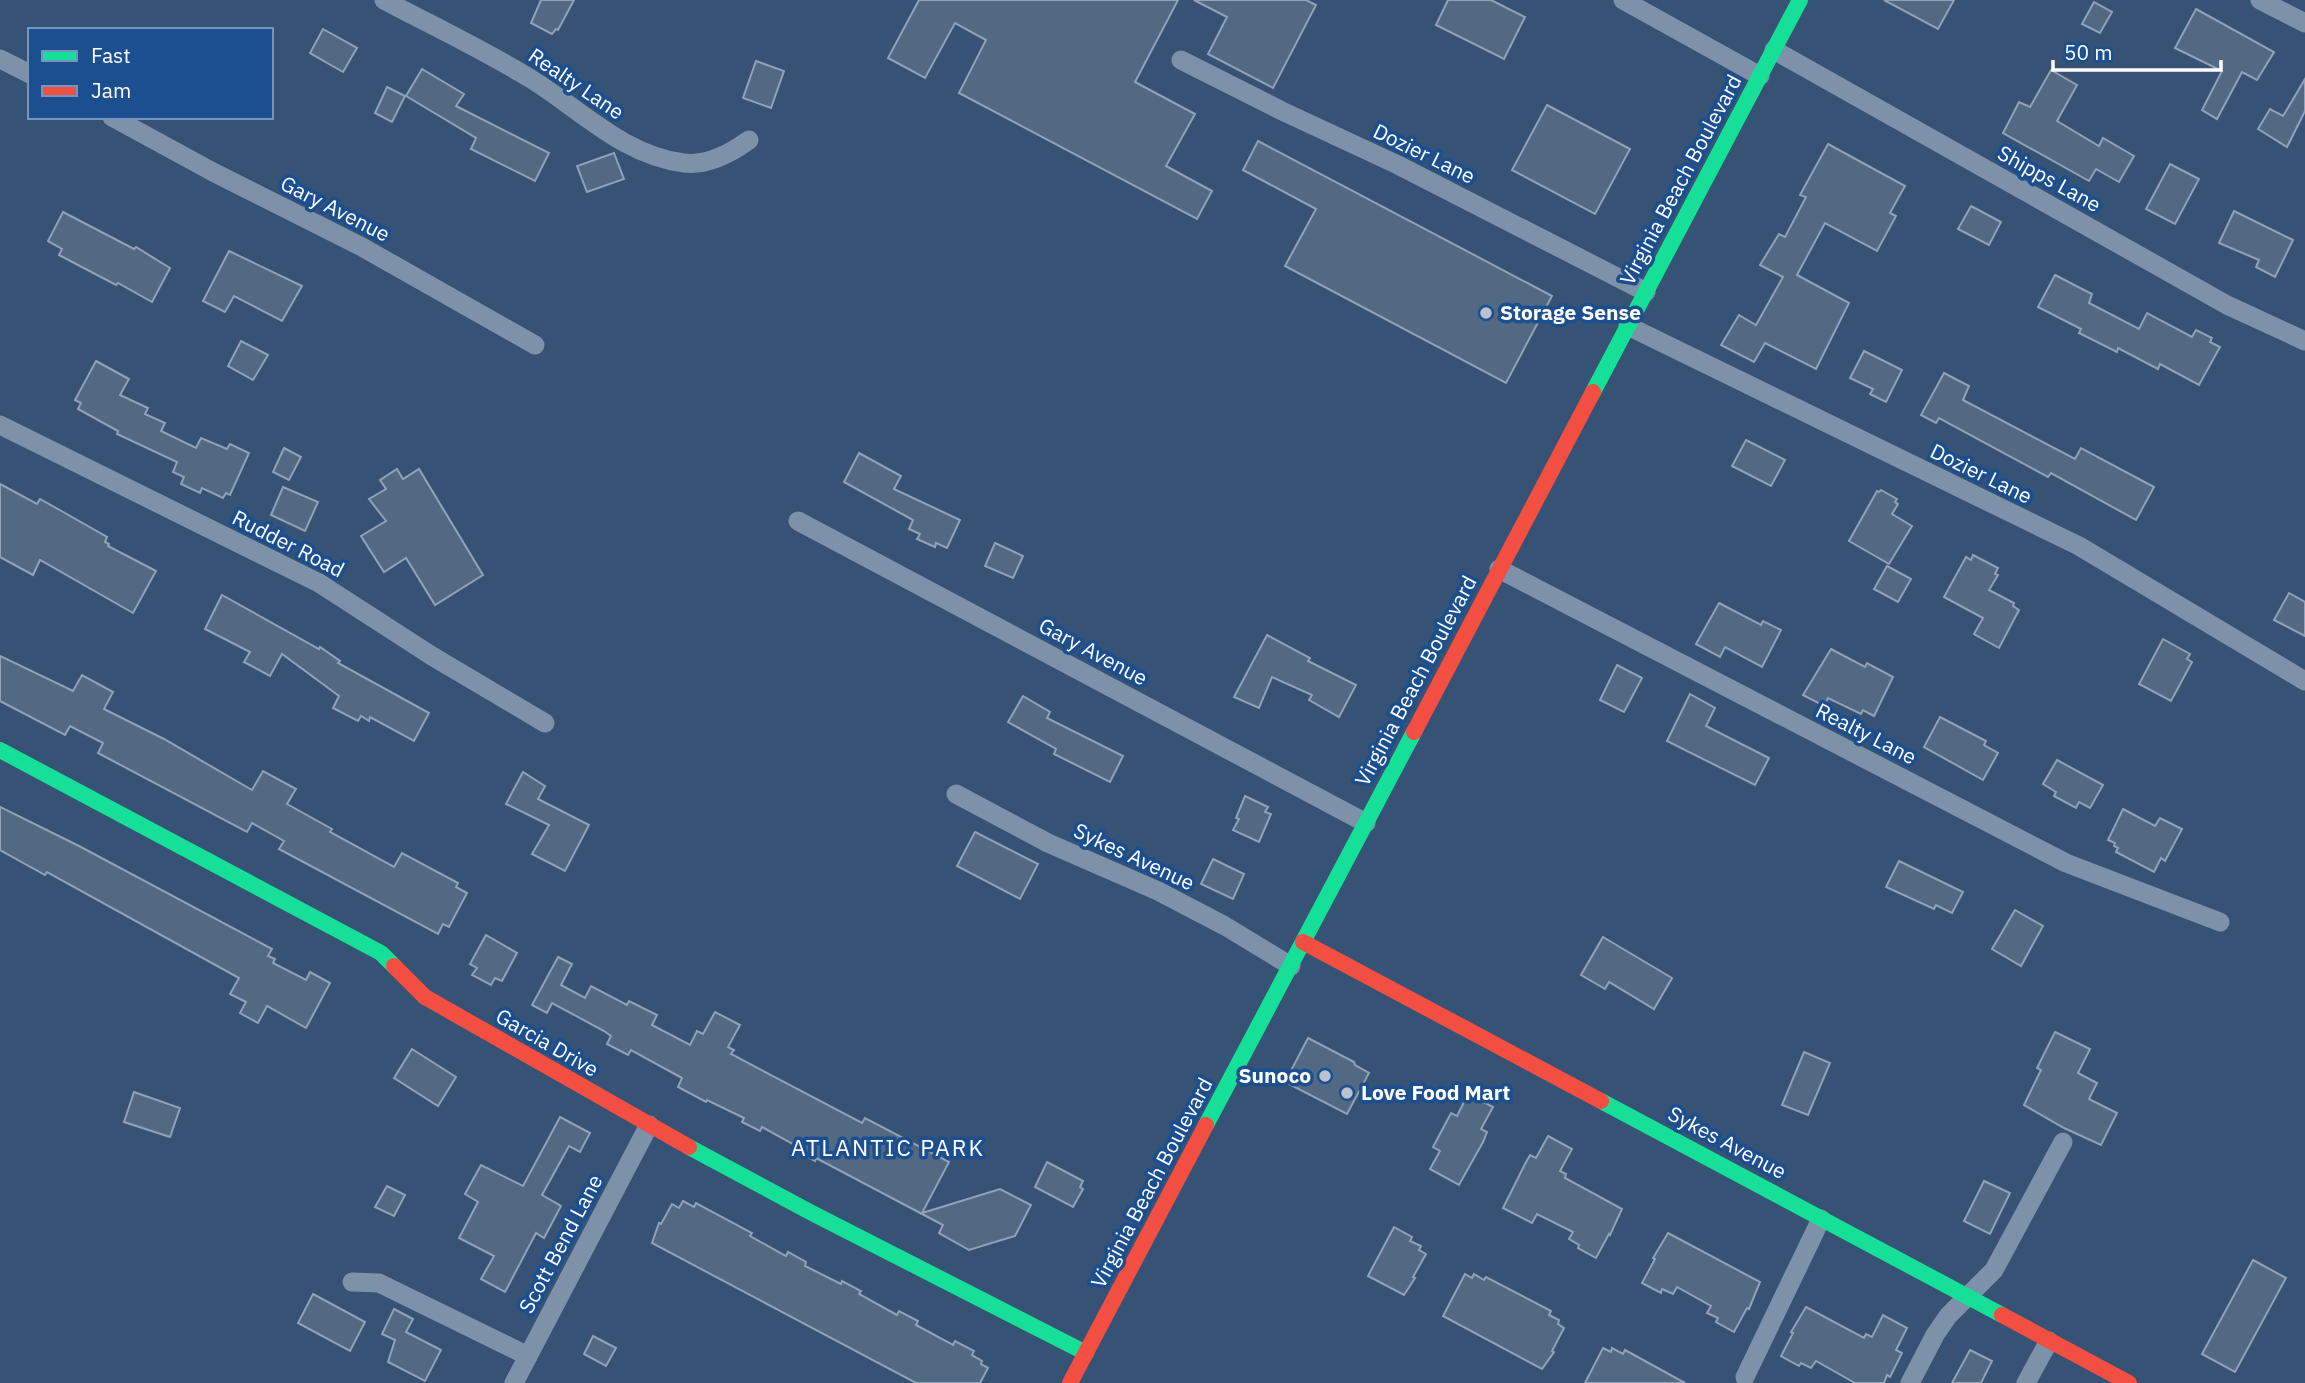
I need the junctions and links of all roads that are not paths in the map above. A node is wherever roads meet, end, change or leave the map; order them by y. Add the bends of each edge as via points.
1 (384, 0) edge
2 (1623, 0) edge
3 (1800, 0) edge
4 (2260, 0) edge
5 (2305, 23) edge
6 (1774, 50) junction
7 (0, 59) edge
8 (1181, 60) dead end
9 (28, 73) edge
10 (1760, 76) junction
11 (116, 119) edge
12 (749, 140) dead end
13 (1646, 292) junction
14 (1628, 326) junction
15 (2305, 341) edge
16 (535, 345) dead end
17 (0, 425) edge
18 (798, 521) dead end
19 (1499, 569) junction
20 (2305, 681) edge
21 (545, 723) dead end
22 (0, 750) edge
23 (956, 794) dead end
24 (1366, 823) junction
25 (2220, 922) dead end
26 (1303, 942) junction
27 (1291, 966) junction
28 (649, 1125) junction
29 (2063, 1142) dead end
30 (1821, 1219) junction
31 (352, 1282) dead end
32 (1965, 1297) junction
33 (2049, 1341) junction
34 (1086, 1353) junction
35 (528, 1356) junction
36 (1745, 1377) dead end
37 (514, 1383) edge
38 (1070, 1383) edge
39 (1910, 1383) edge
40 (2026, 1383) edge
41 (2129, 1383) edge

1 - 12 street, Realty Lane via 529,78 637,149 687,163 711,160
2 - 10 street
3 - 6 street, Virginia Beach Boulevard
4 - 5 street
6 - 10 street, Virginia Beach Boulevard
6 - 15 street, Shipps Lane via 2227,305
7 - 9 street
8 - 13 street, Dozier Lane
10 - 13 street, Virginia Beach Boulevard
11 - 16 street, Gary Avenue via 362,247
13 - 14 street, Virginia Beach Boulevard
14 - 19 street, Virginia Beach Boulevard
14 - 20 street, Dozier Lane via 2079,546
17 - 21 street, Rudder Road via 319,583
18 - 24 street, Gary Avenue
19 - 24 street, Virginia Beach Boulevard
19 - 25 street, Realty Lane via 2066,863
22 - 28 street, Garcia Drive via 381,953 425,997
23 - 27 street, Sykes Avenue via 1048,843 1158,891
24 - 26 street, Virginia Beach Boulevard
26 - 27 street, Virginia Beach Boulevard
26 - 30 street, Sykes Avenue
27 - 34 street, Virginia Beach Boulevard
28 - 34 street, Garcia Drive
28 - 35 street, Scott Bend Lane
29 - 32 street via 1994,1270
30 - 32 street, Sykes Avenue
30 - 36 street
31 - 35 street via 379,1283
32 - 33 street, Sykes Avenue
32 - 39 street via 1935,1335
33 - 40 street
33 - 41 street, Sykes Avenue
34 - 38 street, Virginia Beach Boulevard
35 - 37 street, Scott Bend Lane

